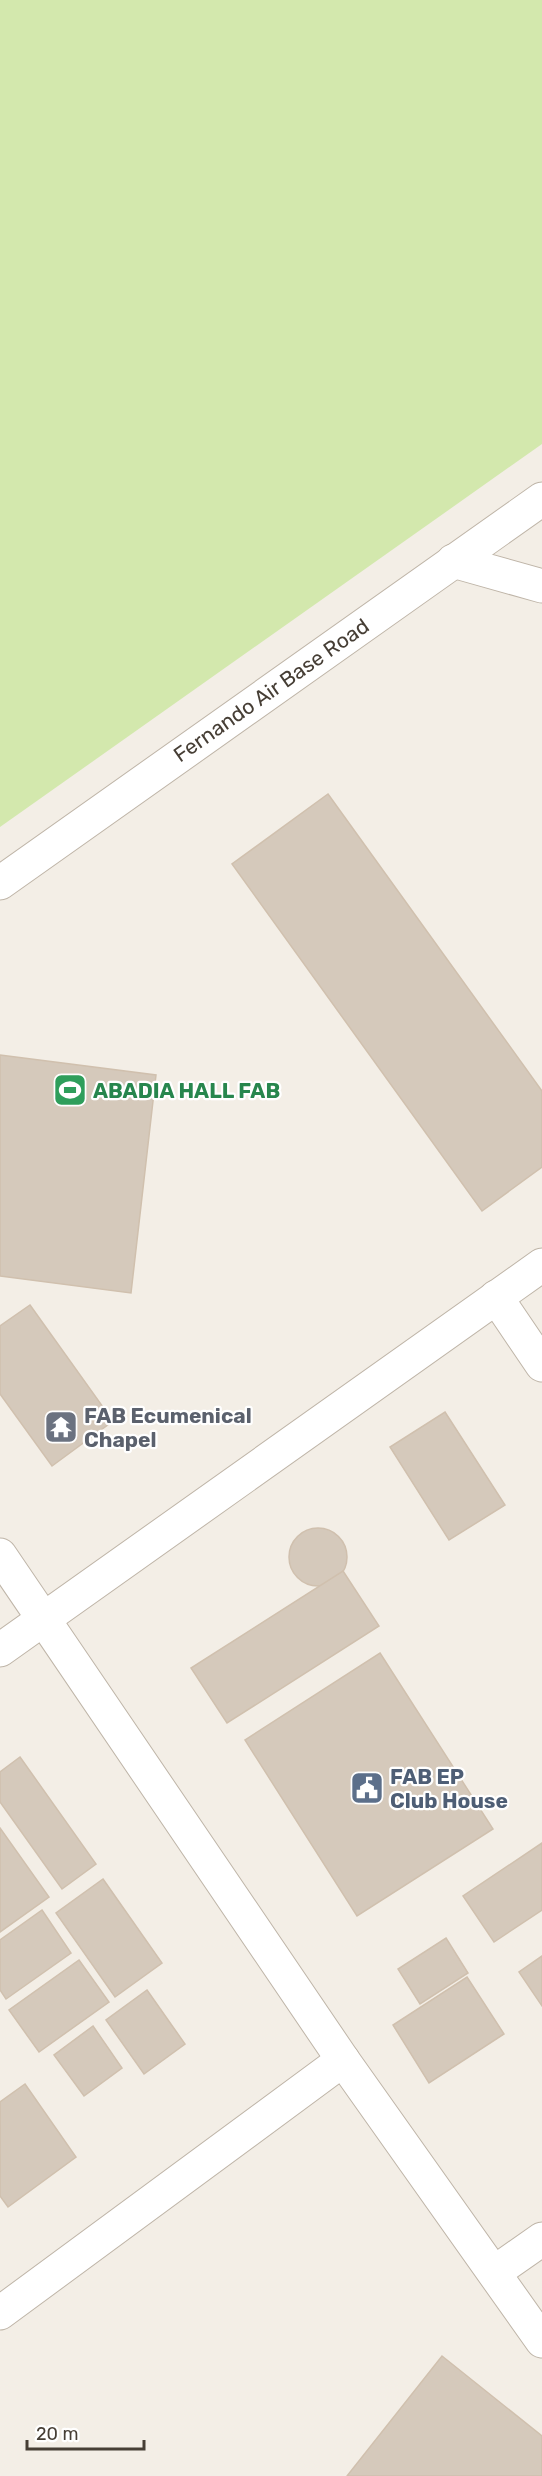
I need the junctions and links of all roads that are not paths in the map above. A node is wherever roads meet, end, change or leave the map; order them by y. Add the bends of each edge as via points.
1 (542, 499) edge
2 (453, 561) junction
3 (542, 586) edge
4 (0, 883) edge
5 (542, 1264) edge
6 (496, 1297) junction
7 (542, 1365) edge
8 (0, 1555) edge
9 (44, 1620) junction
10 (0, 1650) edge
11 (343, 2060) junction
12 (542, 2239) edge
13 (495, 2272) junction
14 (0, 2313) edge
15 (542, 2341) edge

1 - 2 street, Fernando Air Base Road
2 - 3 street
2 - 4 street, Fernando Air Base Road
5 - 6 street
6 - 7 street
6 - 9 street
8 - 9 street
9 - 10 street
9 - 11 street
11 - 13 street
11 - 14 street
12 - 13 street
13 - 15 street

